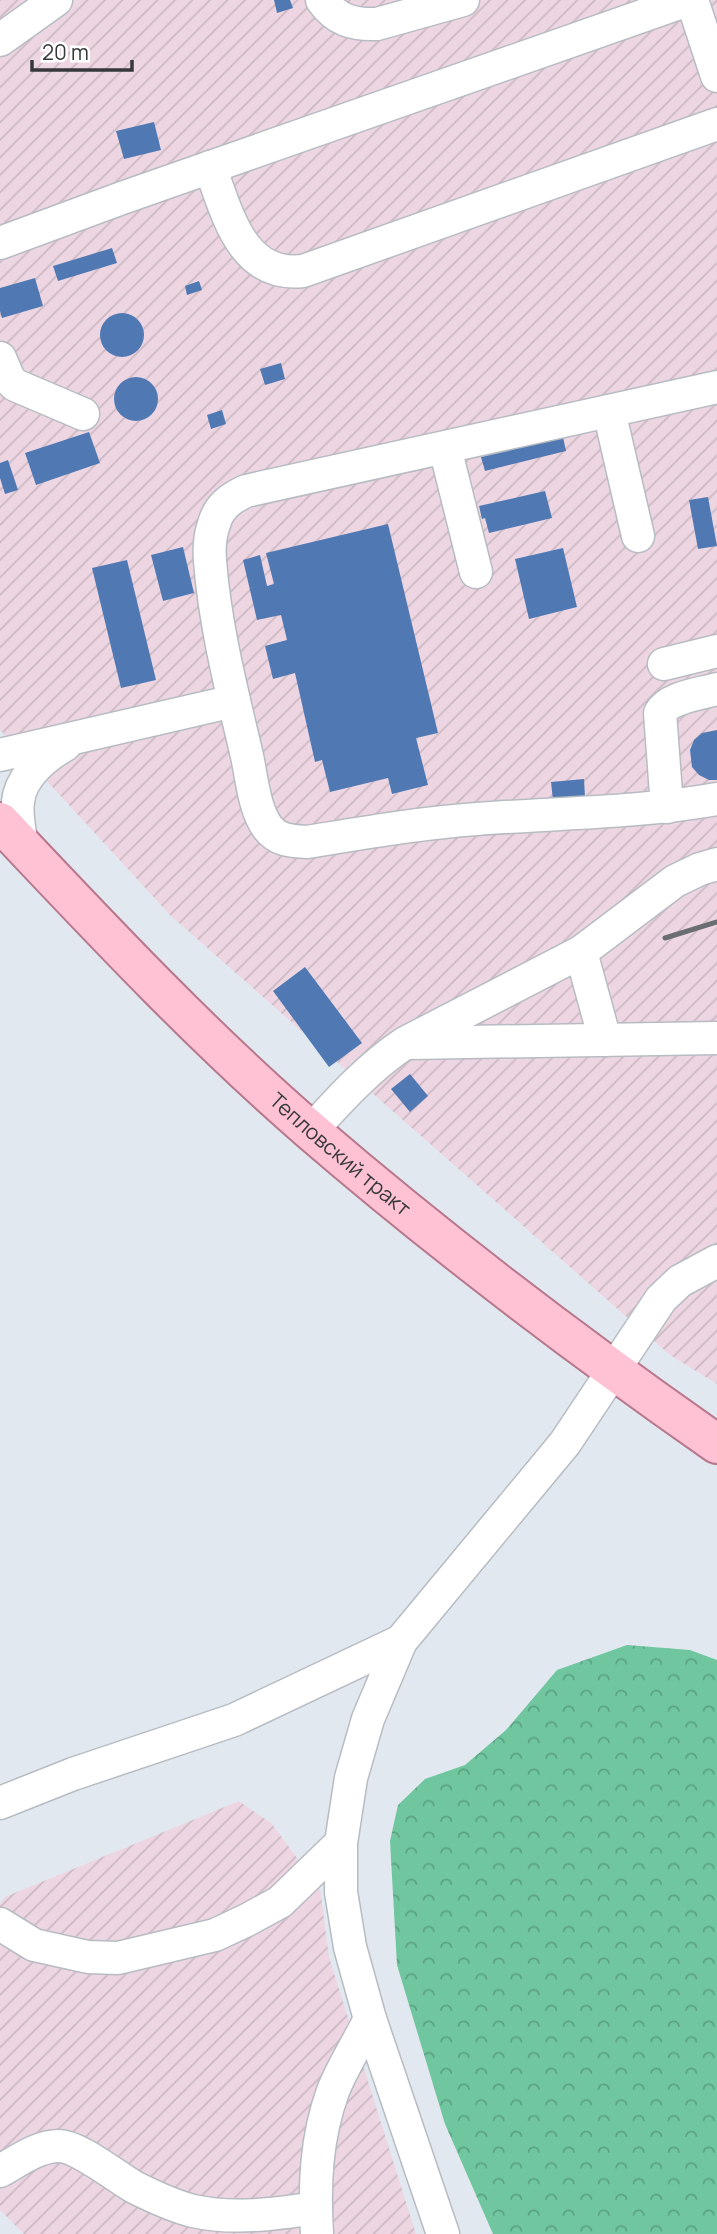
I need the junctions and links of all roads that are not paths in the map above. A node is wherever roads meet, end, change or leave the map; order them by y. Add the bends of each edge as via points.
1 (56, 0) edge
2 (322, 0) edge
3 (463, 0) edge
4 (690, 0) edge
5 (0, 40) edge
6 (717, 76) edge
7 (717, 124) edge
8 (210, 167) junction
9 (0, 241) edge
10 (0, 358) edge
11 (717, 387) edge
12 (609, 411) junction
13 (83, 414) dead end
14 (445, 448) junction
15 (638, 536) dead end
16 (476, 572) dead end
17 (717, 651) edge
18 (664, 664) dead end
19 (717, 689) edge
20 (234, 701) junction
21 (82, 736) junction
22 (0, 755) edge
23 (717, 799) edge
24 (667, 807) junction
25 (11, 834) edge
26 (717, 864) edge
27 (581, 953) junction
28 (717, 1038) edge
29 (605, 1040) junction
30 (405, 1043) junction
31 (311, 1130) junction
32 (717, 1261) edge
33 (613, 1371) junction
34 (717, 1444) edge
35 (401, 1641) junction
36 (1, 1800) edge
37 (341, 1843) junction
38 (0, 1924) edge
39 (370, 2019) junction
40 (0, 2171) edge
41 (316, 2221) edge
42 (443, 2234) edge

1 - 5 lane
2 - 3 lane via 339,18 363,25
4 - 6 lane
4 - 8 lane
7 - 8 lane via 303,271 290,272 262,262 246,249
8 - 9 lane
10 - 13 lane via 15,385
11 - 12 lane
12 - 14 lane
12 - 15 lane
14 - 16 lane
14 - 20 lane via 246,491 225,504 213,525 210,558
17 - 18 lane
19 - 24 lane via 672,702 660,713
20 - 21 lane
20 - 24 lane via 264,821 271,831 292,841 475,819
21 - 22 lane
21 - 25 lane via 57,749 30,774 23,784
23 - 24 lane
25 - 31 main road, Тепловский тракт via 243,1069
26 - 27 lane via 675,881
27 - 29 lane
27 - 30 lane
28 - 29 lane
29 - 30 lane
30 - 31 lane via 374,1066
31 - 33 main road, Тепловский тракт via 468,1261
32 - 33 lane via 680,1281 661,1299
33 - 34 main road, Тепловский тракт
33 - 35 lane via 565,1443
35 - 36 lane via 234,1720
35 - 37 lane via 368,1719 351,1778
37 - 38 lane via 280,1902 215,1935 166,1947 118,1958 88,1957 34,1945
37 - 39 lane via 341,1892 350,1947
39 - 41 lane via 334,2090 320,2137 314,2189
39 - 42 lane
40 - 41 lane via 41,2149 59,2146 73,2149 134,2187 193,2211

